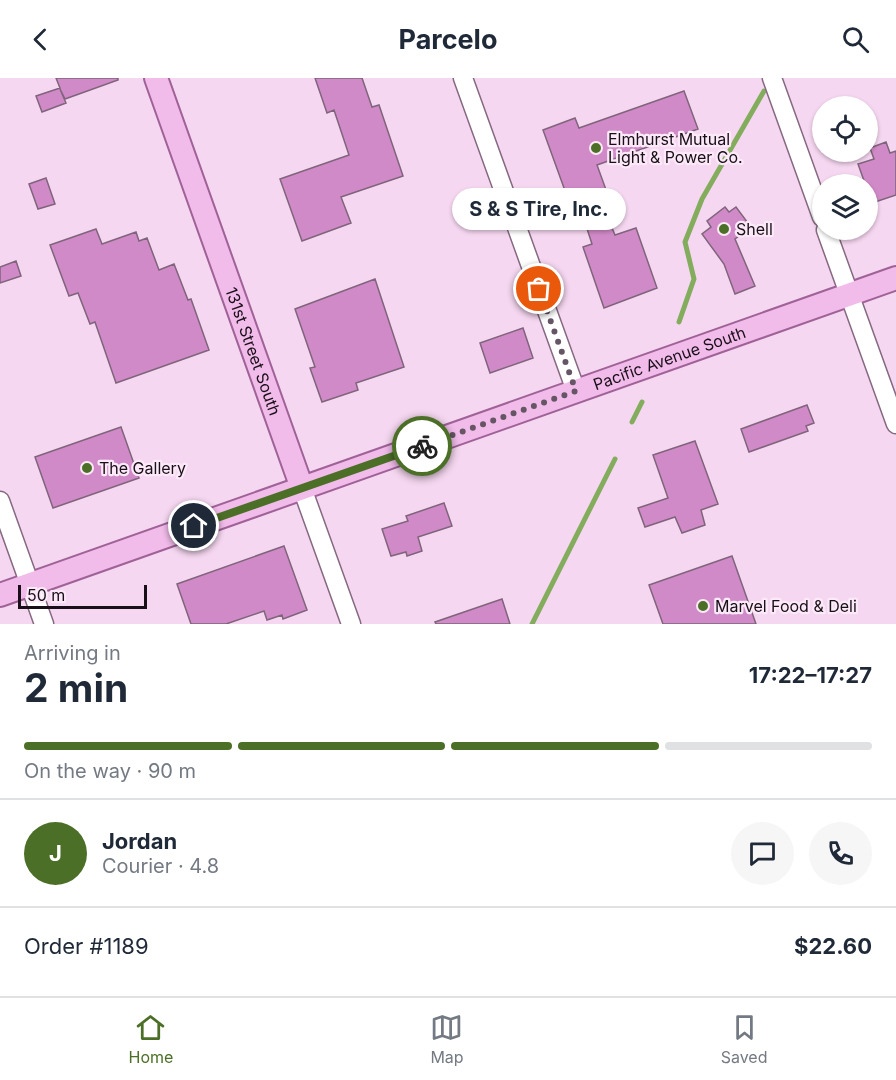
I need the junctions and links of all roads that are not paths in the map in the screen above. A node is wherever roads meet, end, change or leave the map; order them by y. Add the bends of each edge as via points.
1 (156, 78) edge
2 (463, 78) edge
3 (772, 78) edge
4 (812, 189) edge
5 (830, 240) edge
6 (896, 278) edge
7 (850, 294) junction
8 (576, 391) junction
9 (896, 424) edge
10 (302, 488) junction
11 (0, 501) edge
12 (29, 585) junction
13 (0, 595) edge
14 (44, 624) edge
15 (351, 624) edge

1 - 10 main road, 131st Street South
2 - 8 street
3 - 4 street
5 - 7 street
6 - 7 main road, Pacific Avenue South
7 - 8 main road, Pacific Avenue South
7 - 9 street
8 - 10 main road, Pacific Avenue South
10 - 12 main road, Pacific Avenue South
10 - 15 street, 131st Street South
11 - 12 street
12 - 13 main road, Pacific Avenue South
12 - 14 street

